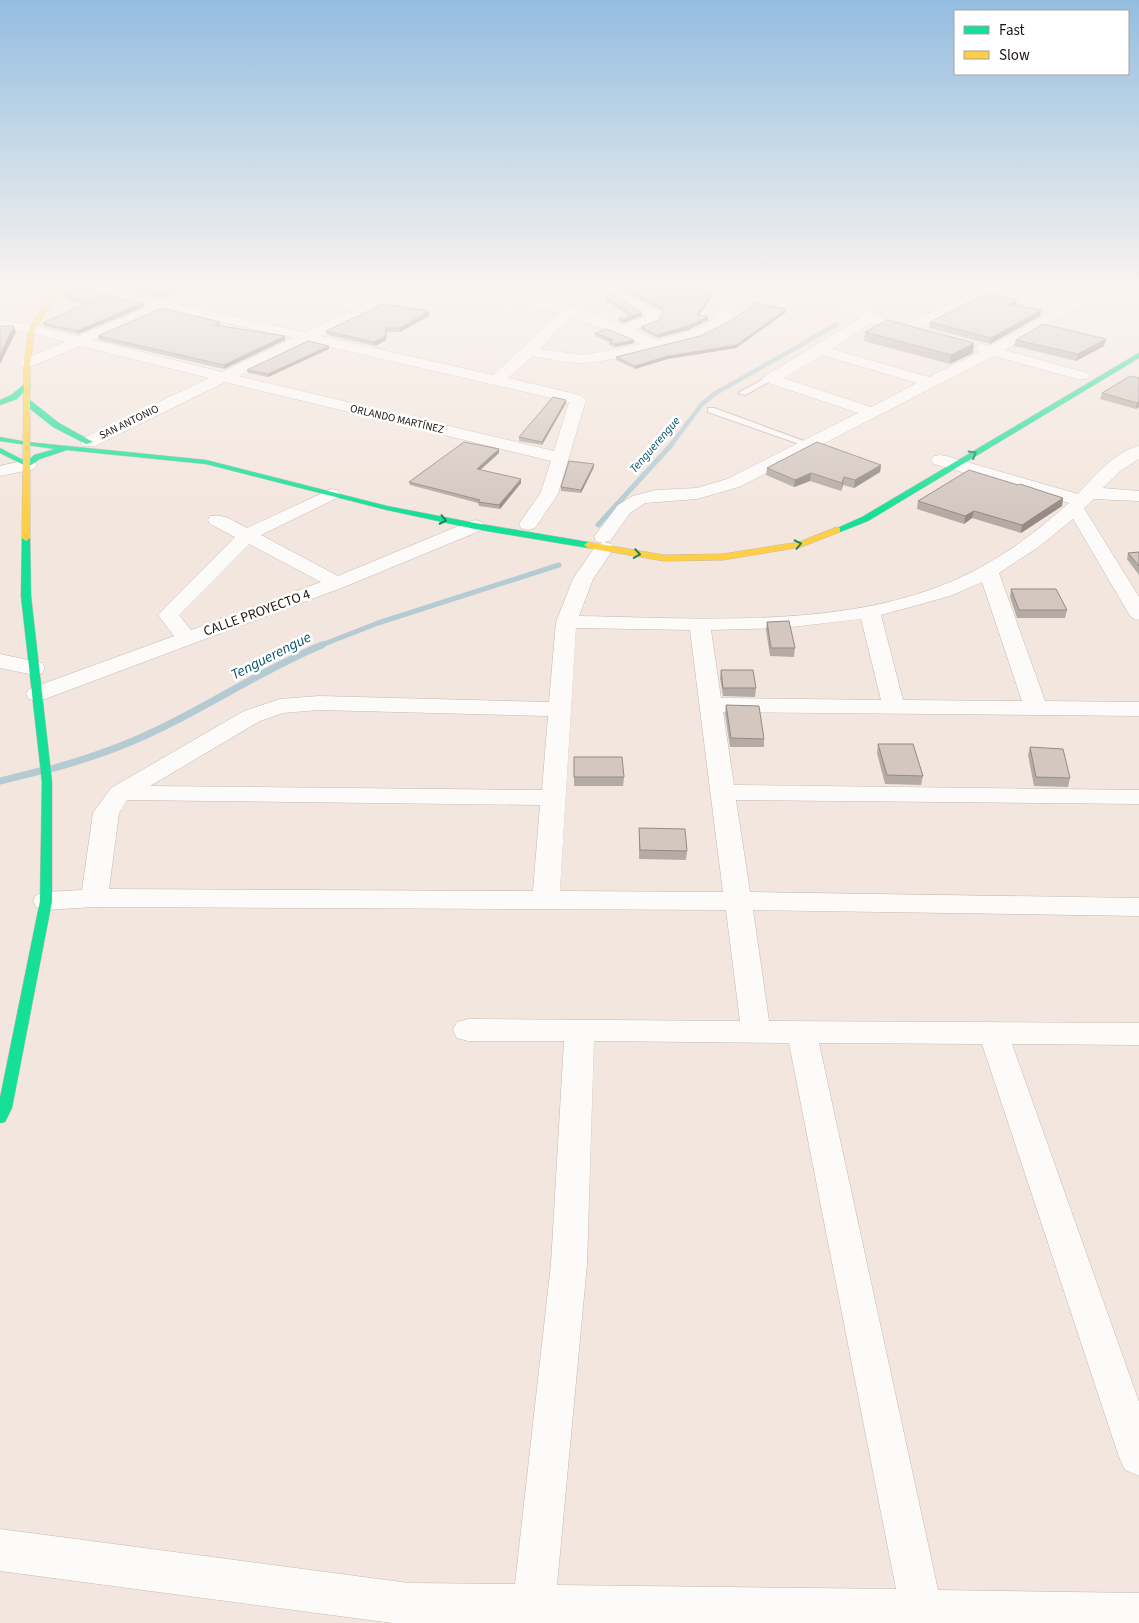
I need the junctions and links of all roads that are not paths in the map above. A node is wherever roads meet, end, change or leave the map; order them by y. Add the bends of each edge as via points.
1 (30, 362) edge
2 (160, 362) edge
3 (254, 362) edge
4 (416, 362) edge
5 (519, 362) edge
6 (589, 362) edge
7 (799, 362) edge
8 (860, 362) edge
9 (969, 362) edge
10 (1033, 362) edge
11 (1107, 362) edge
12 (1125, 362) edge
13 (27, 363) joint
14 (606, 372) dead end
15 (1082, 376) junction
16 (222, 377) junction
17 (770, 378) junction
18 (497, 380) junction
19 (930, 382) junction
20 (28, 384) junction
21 (742, 393) dead end
22 (1040, 401) dead end
23 (27, 402) junction
24 (0, 403) edge
25 (711, 410) dead end
26 (871, 412) junction
27 (0, 430) edge
28 (0, 439) edge
29 (27, 439) junction
30 (88, 442) junction
31 (808, 444) junction
32 (72, 448) junction
33 (0, 450) edge
34 (1139, 451) edge
35 (561, 458) junction
36 (946, 460) junction
37 (28, 465) junction
38 (0, 471) edge
39 (331, 494) junction
40 (1139, 496) edge
41 (1082, 501) junction
42 (218, 520) dead end
43 (528, 524) junction
44 (475, 526) junction
45 (799, 532) dead end
46 (247, 535) junction
47 (751, 540) dead end
48 (603, 543) junction
49 (712, 546) dead end
50 (988, 571) junction
51 (337, 583) junction
52 (870, 613) junction
53 (1139, 614) edge
54 (566, 622) junction
55 (700, 624) junction
56 (187, 638) junction
57 (0, 661) edge
58 (34, 668) junction
59 (37, 694) junction
60 (711, 705) junction
61 (894, 707) junction
62 (1036, 708) junction
63 (558, 709) junction
64 (1139, 709) edge
65 (724, 792) junction
66 (120, 793) junction
67 (1139, 797) edge
68 (552, 798) junction
69 (94, 898) junction
70 (46, 901) junction
71 (546, 901) junction
72 (739, 901) junction
73 (1139, 907) edge
74 (468, 1030) dead end
75 (579, 1031) junction
76 (756, 1032) junction
77 (802, 1032) junction
78 (993, 1033) junction
79 (1139, 1034) edge
80 (0, 1118) edge
81 (1139, 1456) edge
82 (0, 1550) edge
83 (534, 1606) junction
84 (407, 1614) edge
85 (1139, 1614) edge
86 (627, 1615) edge
87 (922, 1617) edge

1 - 13 street
2 - 16 street, ORLANDO MARTÍNEZ
3 - 16 street, SAN ANTONIO
4 - 18 street
5 - 18 street
6 - 14 street
7 - 17 street
8 - 19 street
9 - 19 street
10 - 15 street
11 - 15 main road
36 -> 12 main road
13 - 20 main road
15 - 22 main road
16 - 30 street, SAN ANTONIO
16 - 35 street, ORLANDO MARTÍNEZ
17 - 21 lane
17 - 26 street
18 - 35 street via 578,400
19 - 26 street
20 - 23 main road
20 - 24 main road
23 - 29 main road
23 - 30 main road via 39,415
25 - 31 lane
26 - 31 street
27 - 29 main road
28 - 29 main road
29 - 30 main road
29 - 32 main road
29 - 37 main road
30 - 43 main road via 215,457 398,501
31 - 48 street via 713,490 636,501 625,509
32 - 37 main road via 37,457
32 - 39 main road via 206,462
33 - 37 main road
34 - 41 street via 1111,470
35 - 43 street via 549,494
36 - 41 street
48 -> 36 main road via 664,558 723,557 802,544 865,519
37 - 38 street
37 - 58 main road via 26,596
39 -> 44 main road
39 - 46 street
40 - 41 street
41 - 50 street via 1038,539
41 - 53 street
42 - 46 street
43 - 48 main road
44 - 48 main road
44 - 51 street, CALLE PROYECTO 4
45 - 47 main road
46 - 51 street
46 - 56 street via 168,615
48 - 49 main road
48 - 54 street via 583,579
50 - 52 street via 935,594
50 - 62 street
51 - 56 street, CALLE PROYECTO 4
52 - 55 street
52 - 61 street
54 - 55 street
54 - 63 street
55 - 60 street
56 - 59 street, CALLE PROYECTO 4
57 - 58 street
58 - 59 main road
59 - 70 main road via 47,782
60 - 61 street
60 - 65 street
61 - 62 street
62 - 64 street
63 - 66 street via 319,703 280,706 252,716
63 - 68 street
65 - 67 street
65 - 72 street
66 - 68 street
66 - 69 street via 106,813
68 - 71 street
69 - 70 street
69 - 71 street
70 - 80 main road via 5,1108
71 - 72 street
72 - 73 street
72 - 76 street
74 - 75 street
75 - 76 street
75 - 83 street via 569,1264
76 - 77 street
77 - 78 street
77 - 87 street
78 - 79 street
78 - 81 street
82 - 84 street
83 - 84 street
83 - 86 street
85 - 87 street
86 - 87 street

